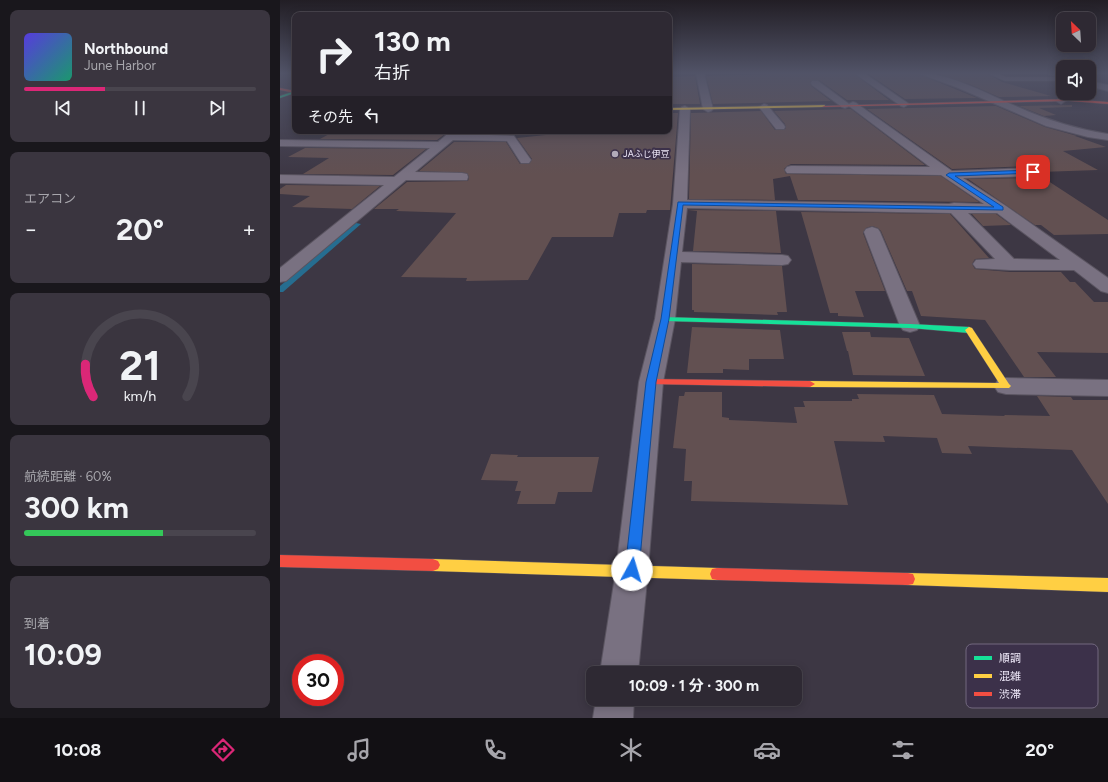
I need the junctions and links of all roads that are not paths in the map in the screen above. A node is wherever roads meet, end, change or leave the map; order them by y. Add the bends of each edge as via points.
1 (764, 107) junction
2 (785, 107) edge
3 (851, 107) edge
4 (1007, 107) edge
5 (677, 109) edge
6 (708, 109) joint
7 (780, 127) dead end
8 (1108, 137) edge
9 (449, 138) edge
10 (280, 143) edge
11 (525, 160) dead end
12 (791, 170) dead end
13 (1033, 172) dead end
14 (946, 173) junction
15 (462, 177) dead end
16 (399, 178) junction
17 (280, 179) edge
18 (680, 204) junction
19 (954, 207) junction
20 (1001, 208) junction
21 (872, 232) dead end
22 (673, 257) junction
23 (782, 260) dead end
24 (982, 264) dead end
25 (1010, 265) junction
26 (1078, 265) junction
27 (280, 277) edge
28 (1108, 286) edge
29 (665, 319) junction
30 (910, 326) junction
31 (651, 382) junction
32 (1006, 386) junction
33 (1108, 388) edge
34 (280, 561) edge
35 (632, 570) junction
36 (1108, 585) edge
37 (619, 666) edge
38 (614, 706) edge
39 (613, 718) edge

1 - 2 street
1 - 6 street
1 - 7 street
3 - 14 street
4 - 8 street via 1083,134
5 - 6 street
5 - 18 street
9 - 10 street
9 - 11 street via 510,138
9 - 16 street
12 - 14 street
13 - 14 street
14 - 20 street
15 - 16 street
16 - 17 street
16 - 27 street
18 - 19 street
18 - 22 street
19 - 20 street
19 - 25 street
20 - 26 street
21 - 30 street
22 - 23 street
22 - 29 street
24 - 25 street
25 - 26 street
26 - 28 street
29 - 30 street
29 - 31 street
30 - 32 street via 970,330
31 - 32 street
31 - 35 street
32 - 33 street
34 - 35 street
35 - 36 street
35 - 37 street
38 - 39 street

